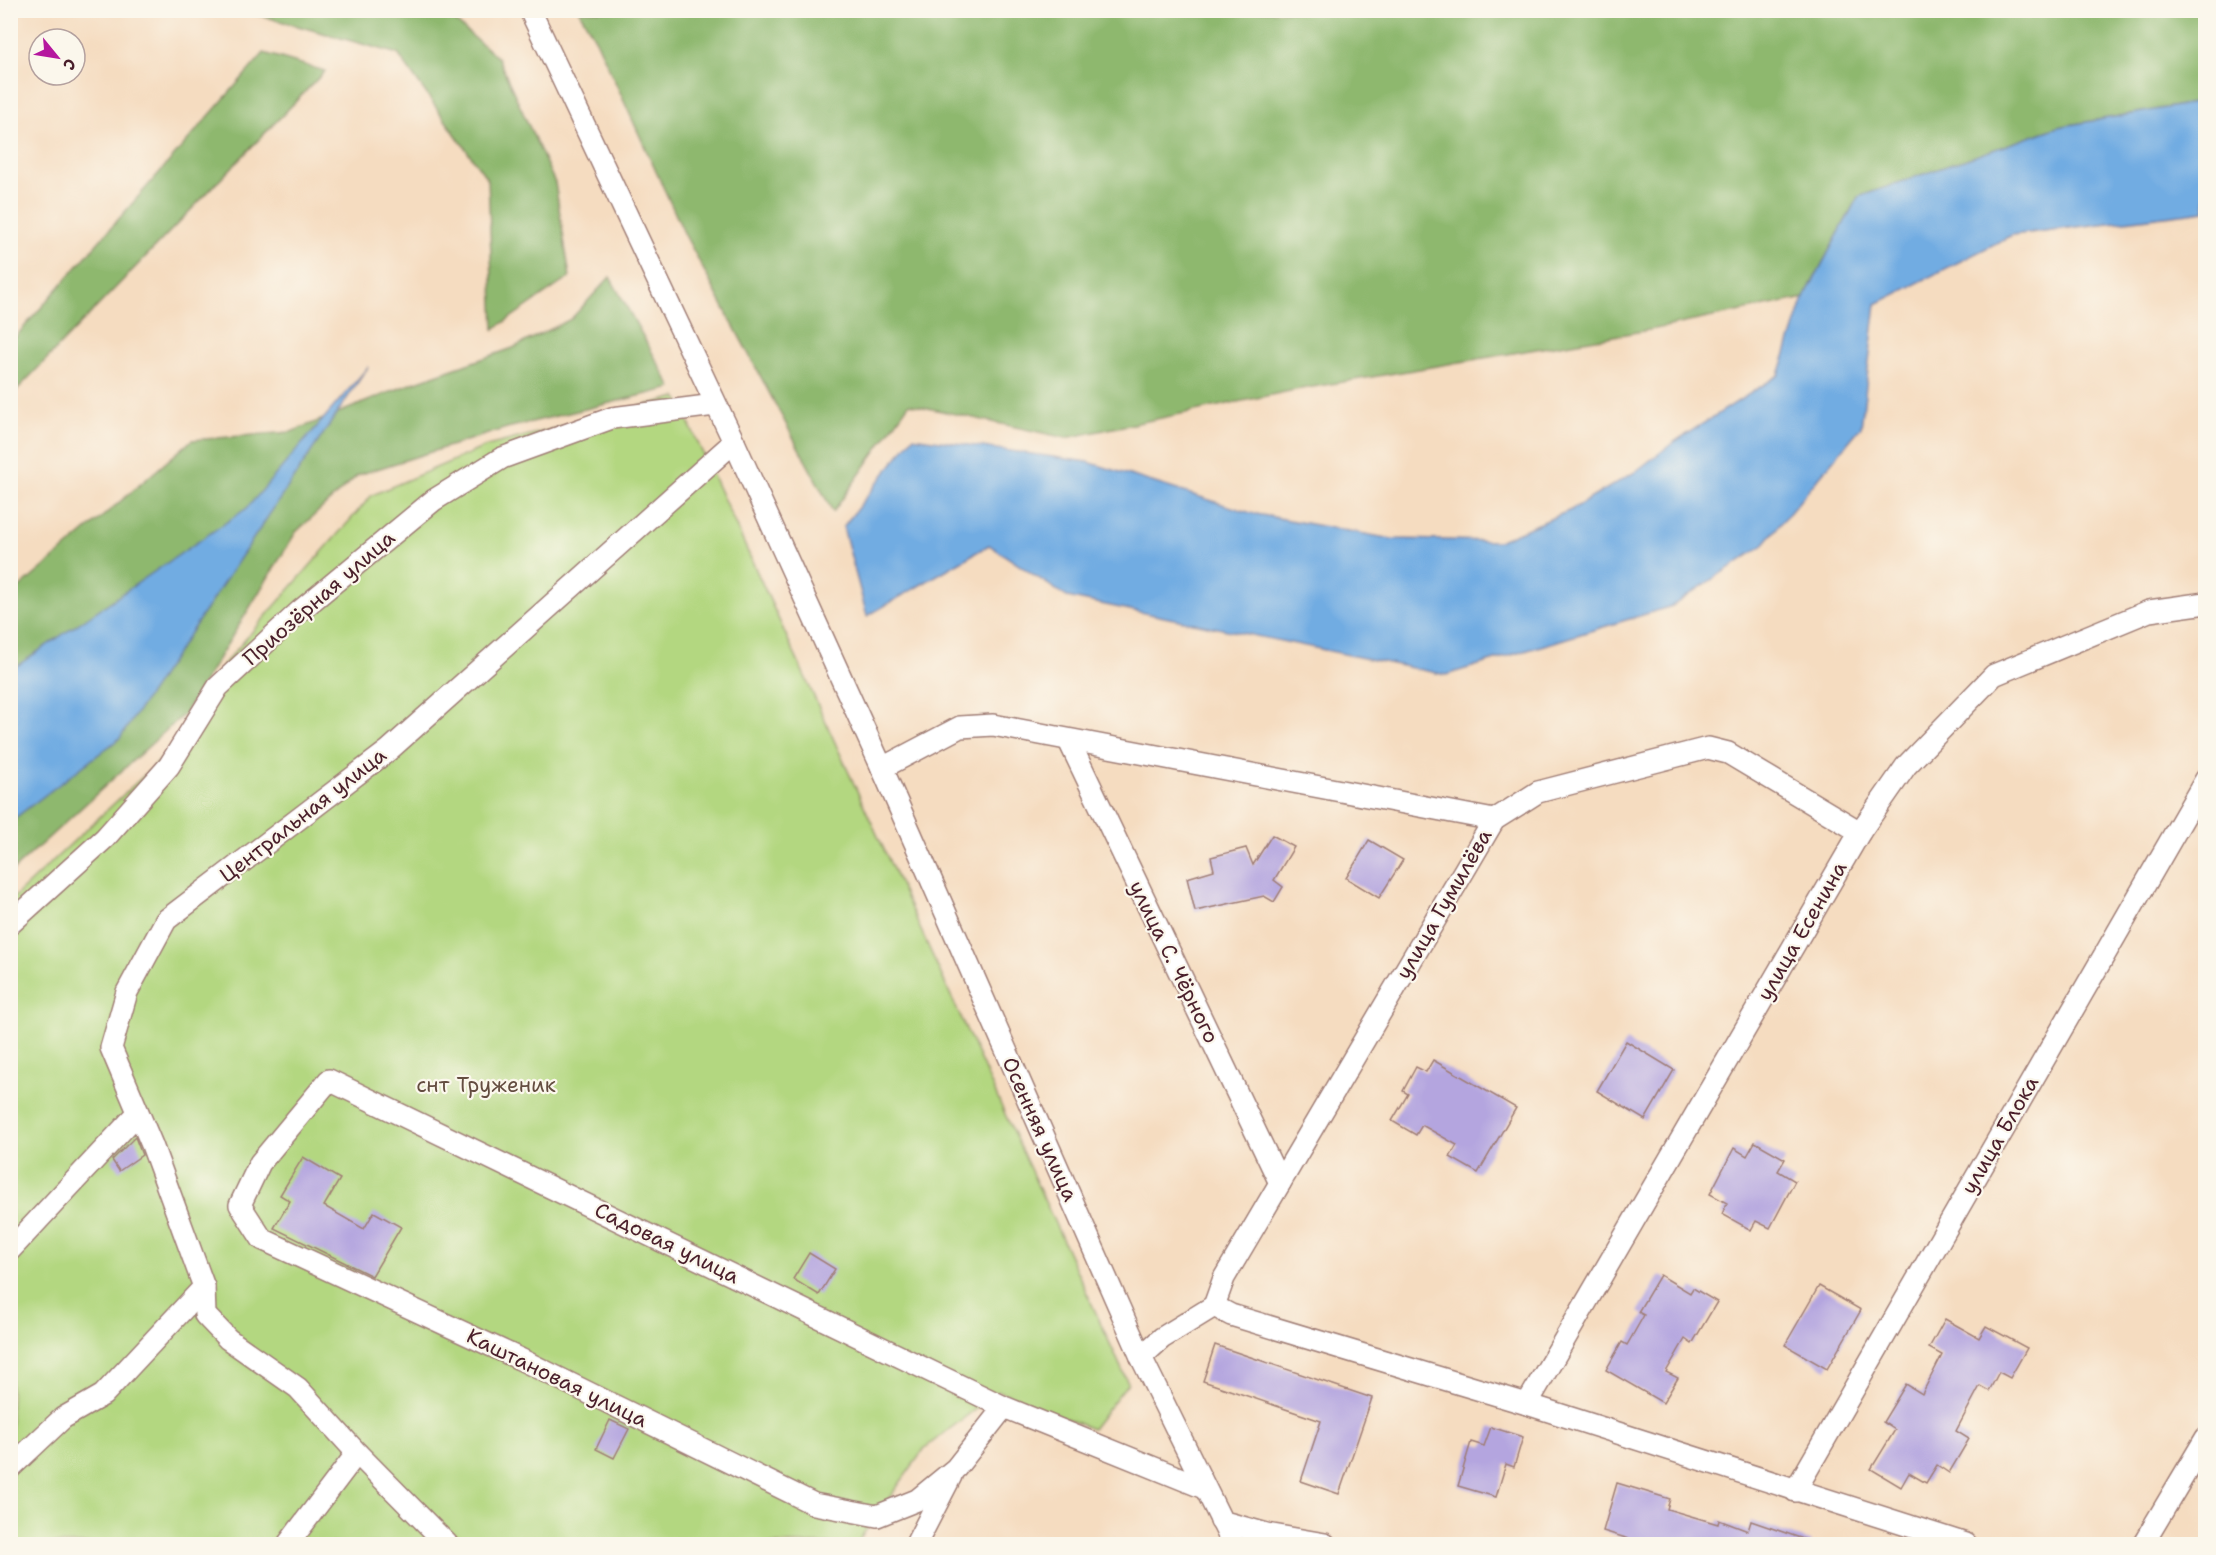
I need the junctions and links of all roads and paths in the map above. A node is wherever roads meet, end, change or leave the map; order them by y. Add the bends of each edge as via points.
1 (530, 10) edge
2 (715, 405) junction
3 (734, 442) junction
4 (2205, 603) edge
5 (1069, 741) junction
6 (882, 768) junction
7 (2205, 779) edge
8 (1494, 820) junction
9 (1860, 832) junction
10 (10, 924) edge
11 (329, 1080) joint
12 (138, 1113) junction
13 (1280, 1183) junction
14 (10, 1250) edge
15 (204, 1287) junction
16 (1214, 1305) junction
17 (1140, 1357) junction
18 (1527, 1404) junction
19 (1004, 1407) junction
20 (2205, 1438) edge
21 (357, 1453) junction
22 (10, 1468) edge
23 (956, 1468) junction
24 (1204, 1488) junction
25 (1795, 1491) junction
26 (1221, 1521) junction
27 (288, 1545) edge
28 (447, 1545) edge
29 (916, 1545) edge
30 (1233, 1545) edge
31 (1325, 1545) edge
32 (1966, 1545) edge
33 (2143, 1545) edge

1 - 2 street, Осенняя улица
2 - 3 street, Осенняя улица
2 - 10 street, Приозёрная улица via 612,418 502,458 434,500 300,610 218,687 169,766 105,838
3 - 6 street, Осенняя улица
3 - 12 street, Центральная улица via 389,750 166,920 127,992 111,1048
4 - 9 street, улица Есенина via 2149,611 1994,675 1906,766
5 - 6 street via 993,724 960,727
5 - 8 street
5 - 13 street, улица С. Чёрного
6 - 17 street, Осенняя улица
7 - 25 street, улица Блока
8 - 9 street, улица Гумилёва via 1538,792 1708,748 1728,753
8 - 13 street, улица Гумилёва
9 - 18 street, улица Есенина
11 - 19 street, Садовая улица
11 - 23 street, Каштановая улица via 260,1163 240,1205 262,1239 519,1359 814,1504 877,1516 917,1500
12 - 14 street
12 - 15 street, Центральная улица
13 - 16 street, улица Гумилёва via 1224,1278
15 - 21 street, Центральная улица via 205,1315 228,1339 298,1388
15 - 22 street via 103,1395 63,1418
16 - 17 street
16 - 18 street via 1231,1315
17 - 24 street, Осенняя улица
18 - 25 street
19 - 23 street, Каштановая улица
19 - 24 street
20 - 33 street
21 - 27 street
21 - 28 street, Центральная улица
23 - 29 street
24 - 26 street, Осенняя улица
25 - 32 street
26 - 30 street, Осенняя улица
26 - 31 street

